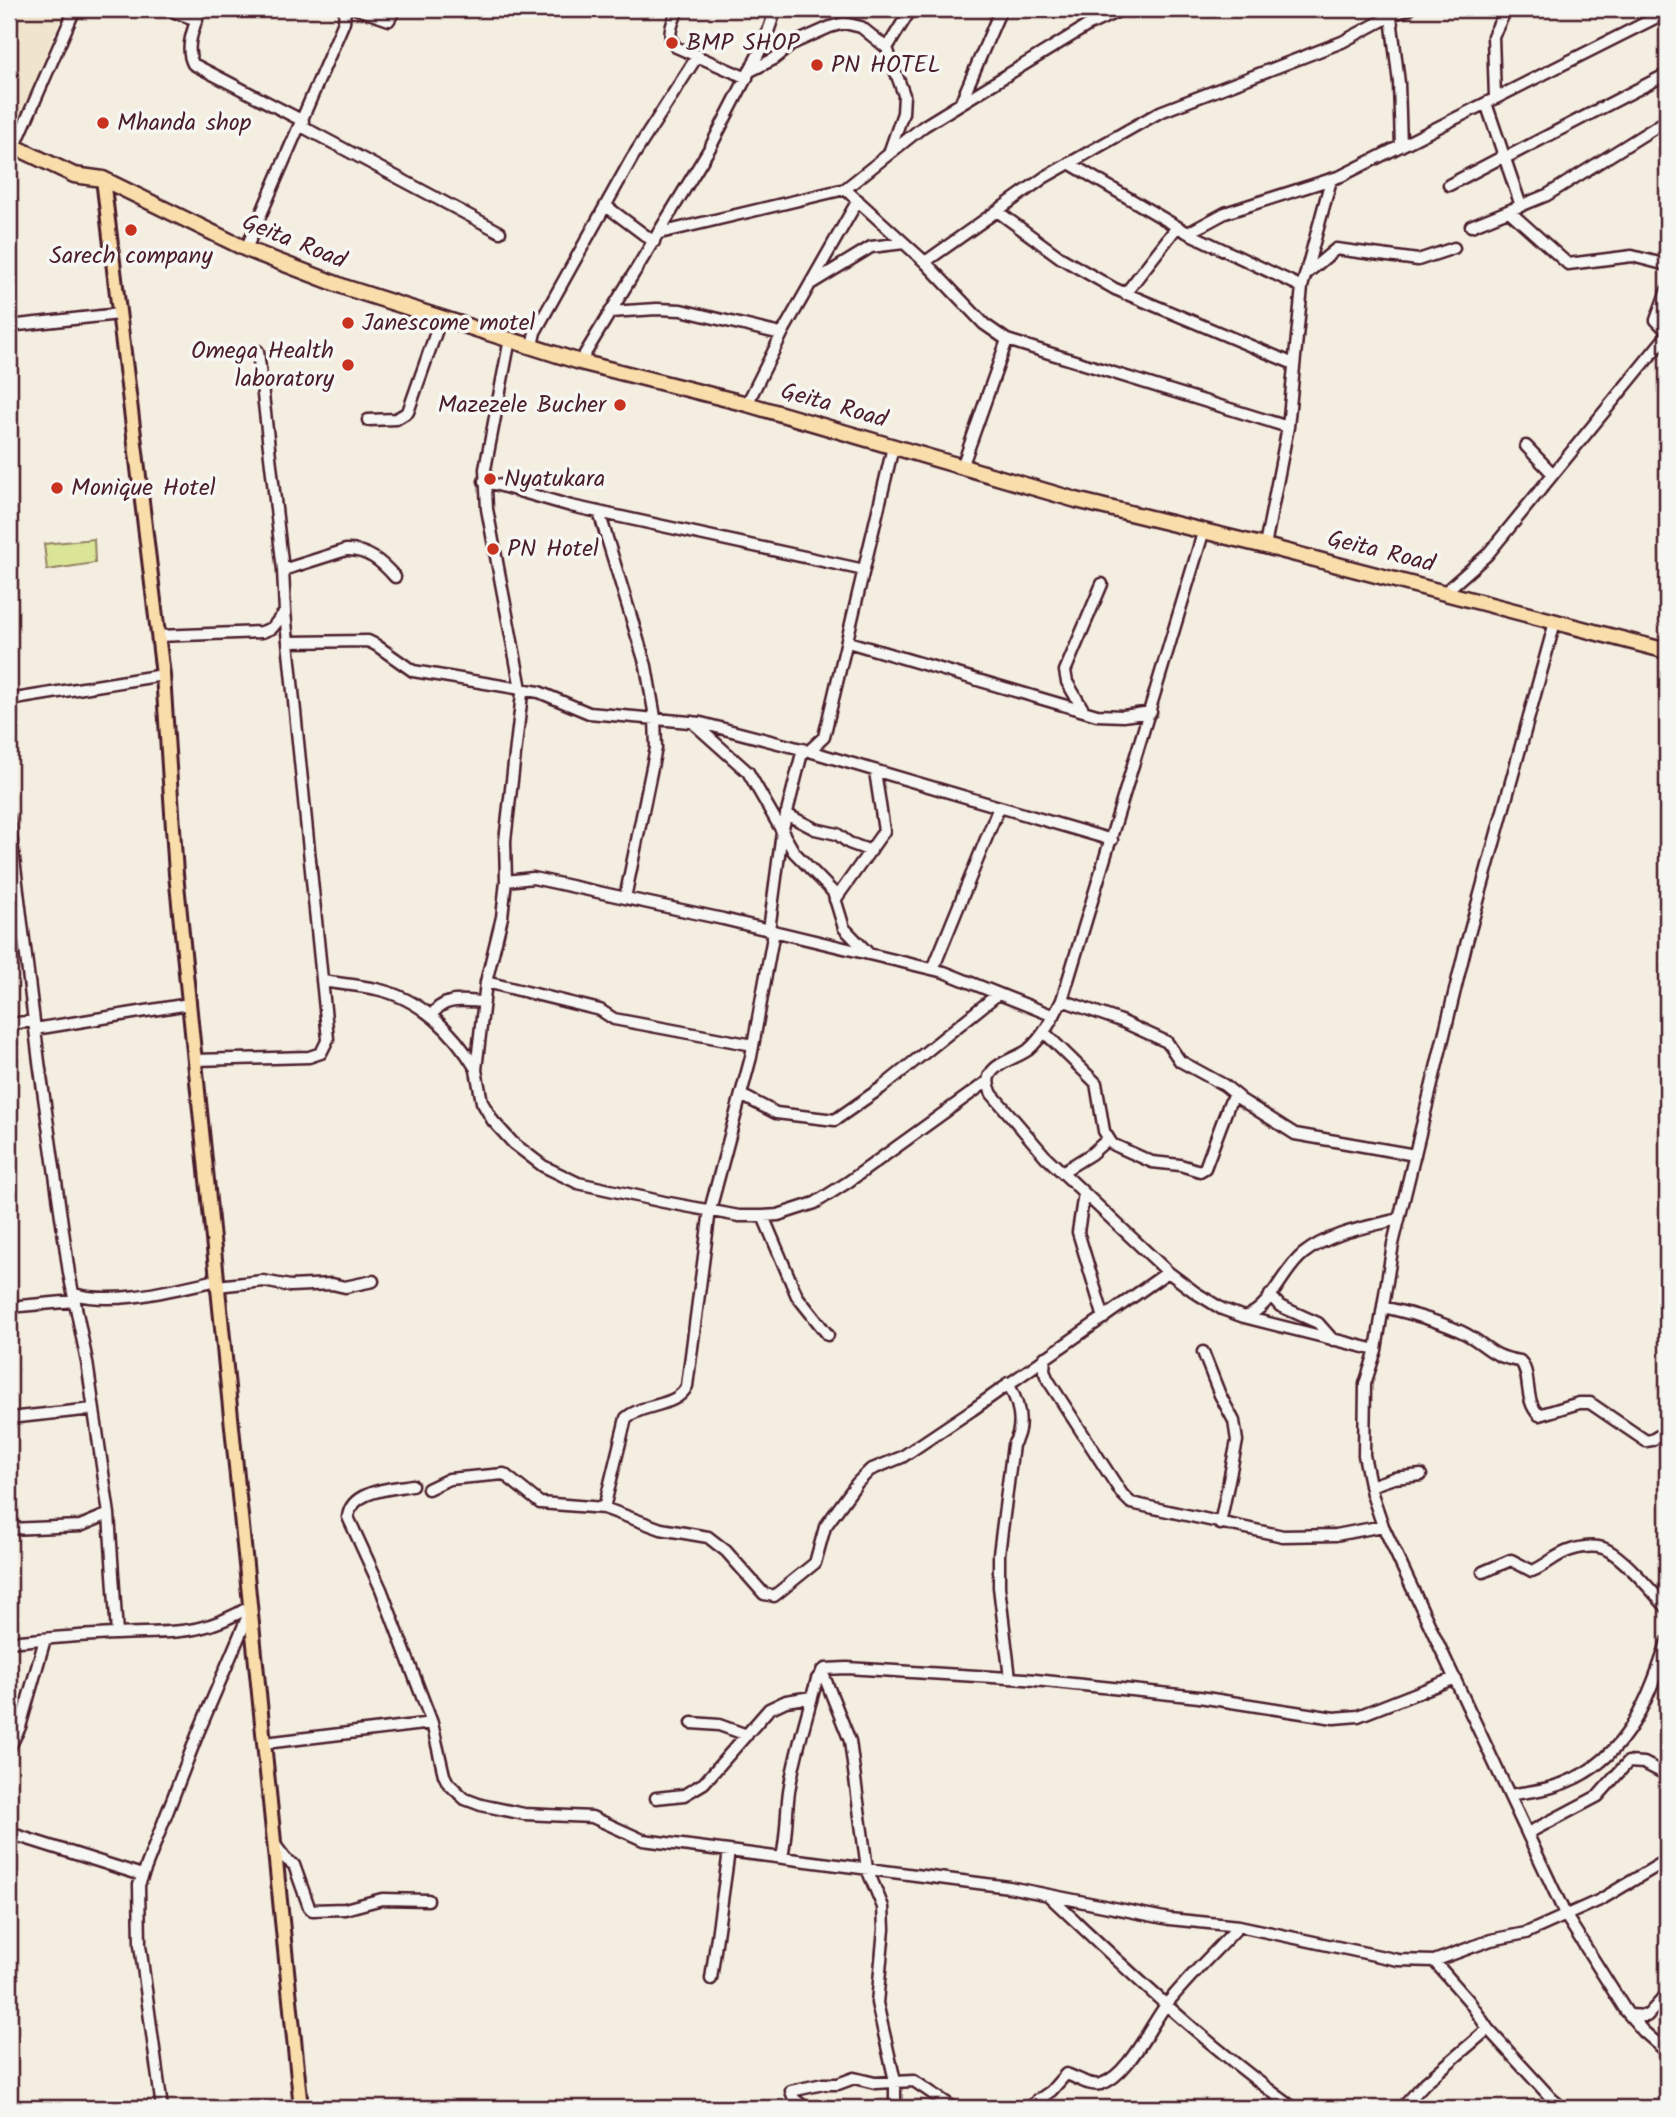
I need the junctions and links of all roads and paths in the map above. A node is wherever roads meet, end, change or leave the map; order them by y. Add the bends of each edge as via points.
1 (75, 9) edge
2 (166, 9) edge
3 (201, 9) edge
4 (345, 9) edge
5 (357, 9) edge
6 (395, 9) edge
7 (678, 9) edge
8 (776, 9) edge
9 (911, 9) edge
10 (1001, 9) edge
11 (1123, 9) edge
12 (1410, 9) edge
13 (1502, 9) edge
14 (1667, 12) edge
15 (1390, 13) edge
16 (197, 20) junction
17 (887, 48) junction
18 (698, 55) junction
19 (1667, 74) edge
20 (748, 75) junction
21 (1491, 101) junction
22 (960, 103) junction
23 (1667, 120) edge
24 (302, 123) junction
25 (12, 145) edge
26 (1401, 146) junction
27 (889, 153) junction
28 (1504, 157) junction
29 (1069, 163) junction
30 (103, 179) junction
31 (1331, 180) junction
32 (1448, 185) dead end
33 (845, 189) junction
34 (858, 200) junction
35 (606, 206) junction
36 (1521, 206) junction
37 (997, 211) junction
38 (1509, 211) junction
39 (1471, 226) dead end
40 (1177, 227) junction
41 (500, 232) dead end
42 (1188, 233) junction
43 (657, 237) junction
44 (904, 243) junction
45 (1454, 248) dead end
46 (246, 249) junction
47 (925, 262) junction
48 (1667, 265) edge
49 (1306, 274) junction
50 (812, 283) junction
51 (1302, 287) junction
52 (1667, 290) edge
53 (1125, 294) junction
54 (610, 312) junction
55 (119, 314) junction
56 (441, 318) junction
57 (9, 326) edge
58 (1667, 333) edge
59 (781, 334) junction
60 (510, 339) junction
61 (1007, 340) junction
62 (532, 346) junction
63 (258, 351) dead end
64 (580, 362) junction
65 (1294, 364) junction
66 (747, 404) junction
67 (368, 420) dead end
68 (1288, 427) junction
69 (1526, 446) dead end
70 (893, 447) junction
71 (962, 467) junction
72 (1553, 474) junction
73 (484, 481) junction
74 (599, 512) junction
75 (1204, 530) junction
76 (1265, 545) junction
77 (283, 570) junction
78 (864, 570) junction
79 (395, 577) dead end
80 (1102, 584) dead end
81 (1445, 592) junction
82 (285, 612) junction
83 (1555, 622) junction
84 (268, 631) junction
85 (158, 636) junction
86 (287, 638) junction
87 (848, 642) junction
88 (1667, 651) edge
89 (163, 675) junction
90 (521, 690) junction
91 (9, 700) edge
92 (1084, 712) junction
93 (1151, 712) junction
94 (655, 717) junction
95 (691, 721) junction
96 (806, 750) junction
97 (875, 771) junction
98 (999, 807) junction
99 (786, 814) junction
100 (9, 818) edge
101 (782, 832) junction
102 (1112, 840) junction
103 (871, 851) junction
104 (506, 881) junction
105 (13, 885) edge
106 (625, 898) junction
107 (835, 900) junction
108 (772, 930) junction
109 (870, 954) junction
110 (933, 969) junction
111 (322, 981) junction
112 (486, 982) junction
113 (998, 994) junction
114 (1062, 1000) junction
115 (484, 1002) junction
116 (189, 1004) junction
117 (430, 1016) junction
118 (1054, 1016) junction
119 (9, 1024) edge
120 (34, 1025) junction
121 (1044, 1031) junction
122 (753, 1045) junction
123 (194, 1060) junction
124 (476, 1070) junction
125 (988, 1081) junction
126 (741, 1095) junction
127 (1240, 1097) junction
128 (1108, 1139) junction
129 (1415, 1155) junction
130 (1062, 1172) junction
131 (1084, 1193) junction
132 (710, 1210) junction
133 (763, 1216) junction
134 (1399, 1219) junction
135 (1168, 1272) junction
136 (373, 1281) dead end
137 (217, 1283) junction
138 (1270, 1296) junction
139 (75, 1298) junction
140 (9, 1307) edge
141 (1383, 1307) junction
142 (1244, 1317) junction
143 (1104, 1318) junction
144 (828, 1335) dead end
145 (1333, 1340) junction
146 (1376, 1350) junction
147 (1203, 1352) dead end
148 (1045, 1357) junction
149 (1008, 1383) junction
150 (93, 1409) junction
151 (9, 1418) edge
152 (1667, 1432) edge
153 (1421, 1475) dead end
154 (412, 1485) dead end
155 (1370, 1486) junction
156 (428, 1489) dead end
157 (604, 1508) junction
158 (109, 1514) junction
159 (1220, 1524) junction
160 (1382, 1526) junction
161 (9, 1529) edge
162 (1483, 1572) dead end
163 (251, 1608) junction
164 (1667, 1608) edge
165 (117, 1634) junction
166 (45, 1639) junction
167 (1667, 1642) edge
168 (9, 1643) edge
169 (822, 1671) junction
170 (1010, 1678) junction
171 (1455, 1678) junction
172 (812, 1697) junction
173 (432, 1723) junction
174 (692, 1723) dead end
175 (747, 1735) junction
176 (265, 1743) junction
177 (9, 1749) edge
178 (1667, 1774) edge
179 (1510, 1795) junction
180 (656, 1798) dead end
181 (9, 1833) edge
182 (1528, 1833) junction
183 (276, 1846) junction
184 (729, 1851) junction
185 (782, 1857) junction
186 (1667, 1860) edge
187 (867, 1869) junction
188 (142, 1875) junction
189 (1049, 1896) junction
190 (428, 1900) dead end
191 (1566, 1916) junction
192 (1240, 1926) junction
193 (1434, 1961) junction
194 (711, 1979) dead end
195 (1667, 1994) edge
196 (1166, 2005) junction
197 (1630, 2015) junction
198 (1488, 2029) junction
199 (1667, 2052) edge
200 (895, 2081) junction
201 (1549, 2104) edge
202 (162, 2108) edge
203 (301, 2108) edge
204 (806, 2108) edge
205 (895, 2108) edge
206 (954, 2108) edge
207 (1027, 2108) edge
208 (1294, 2108) edge
209 (1402, 2108) edge
210 (1563, 2108) edge

1 - 25 street
2 - 16 street
3 - 16 street
4 - 24 street via 344,22
5 - 6 street via 389,20
7 - 18 street via 670,40
8 - 20 street
9 - 17 street
10 - 22 street
11 - 22 street
12 - 15 street
13 - 21 street via 1493,36
14 - 21 street
15 - 26 street
15 - 29 street via 1342,42 1160,112
16 - 24 street via 189,46 193,64
17 - 20 street via 861,27 845,23 794,43
17 - 27 street via 904,95 903,113
18 - 20 street
18 - 35 street
19 - 28 street
20 - 43 street
21 - 26 street
21 - 28 street
22 - 27 street
23 - 36 street via 1547,195
24 - 41 street
24 - 46 street
25 - 30 highway, Geita Road via 74,175
26 - 31 street
27 - 33 street
28 - 32 street
28 - 36 street
29 - 37 street
29 - 40 street
30 - 46 highway, Geita Road
30 - 55 main road
31 - 42 street via 1225,213
31 - 49 street
33 - 34 street
33 - 43 street
34 - 44 street
34 - 50 street
35 - 43 street
35 - 62 street
36 - 38 street
37 - 47 street
37 - 53 street via 1061,258
38 - 39 street
38 - 48 street via 1568,264 1632,256
40 - 42 street
40 - 53 street
42 - 51 street
43 - 54 street
44 - 47 street
44 - 50 street via 871,247
45 - 49 street via 1418,260 1336,249
46 - 56 highway, Geita Road
47 - 61 street via 984,324
49 - 51 street
50 - 59 street
51 - 65 street
52 - 58 street via 1656,320
53 - 65 street
54 - 59 street via 681,310
54 - 64 street
55 - 57 street
55 - 85 main road
56 - 60 highway, Geita Road
56 - 67 street via 408,412 396,419
58 - 72 street
59 - 66 street
60 - 62 highway, Geita Road
60 - 73 street
61 - 68 street
61 - 71 street
62 - 64 highway, Geita Road
63 - 77 street
64 - 66 highway, Geita Road
65 - 68 street
66 - 70 highway, Geita Road
68 - 76 street
69 - 72 street
70 - 71 highway, Geita Road
70 - 78 street
71 - 75 highway, Geita Road
72 - 81 street via 1479,564
73 - 74 street
73 - 90 street
74 - 78 street
74 - 94 street via 646,666
75 - 76 highway, Geita Road
75 - 93 street
76 - 81 highway, Geita Road
77 - 79 street via 355,550 381,561
77 - 82 street
78 - 87 street
80 - 92 street via 1065,671
81 - 83 highway, Geita Road
82 - 84 street
82 - 86 street
83 - 88 highway, Geita Road
83 - 129 street via 1466,946
84 - 85 street
84 - 86 street
85 - 89 main road
86 - 90 street via 368,641 411,671
86 - 111 street
87 - 92 street
87 - 96 street via 824,737
89 - 91 street
89 - 116 main road
90 - 94 street via 539,692 589,713
90 - 104 street via 505,841
92 - 93 street via 1109,716
93 - 102 street
94 - 95 street
94 - 106 street via 656,748
95 - 96 street
95 - 101 street via 748,772
96 - 97 street
96 - 99 street
97 - 98 street
97 - 103 street via 885,827
98 - 102 street
98 - 110 street
99 - 101 street
99 - 103 street
100 - 105 street
101 - 107 street
101 - 108 street
102 - 114 street
103 - 107 street
104 - 106 street via 533,878
104 - 112 street
105 - 120 street
106 - 108 street
107 - 109 street via 841,922
108 - 109 street
108 - 122 street
109 - 110 street
110 - 113 street
111 - 117 street via 376,988
111 - 123 street via 328,1039 321,1053
112 - 115 street
112 - 122 street via 600,1010 614,1019
113 - 118 street
113 - 126 street via 835,1120 776,1113
114 - 118 street
114 - 127 street via 1167,1042 1180,1060
115 - 117 street via 447,1002
115 - 124 street
116 - 120 street
116 - 123 main road
117 - 124 street via 462,1046
118 - 121 street
119 - 120 street
120 - 139 street
121 - 125 street via 1029,1049 993,1071
121 - 128 street via 1096,1083
122 - 126 street
123 - 137 main road
124 - 132 street via 482,1102 493,1121 543,1166 578,1183 619,1194
125 - 130 street via 992,1094 1021,1131
125 - 133 street via 815,1203
126 - 132 street
127 - 128 street via 1235,1096 1229,1104 1203,1170 1152,1162 1117,1148
127 - 129 street via 1294,1135
128 - 130 street
129 - 134 street
130 - 131 street
131 - 135 street
131 - 143 street via 1078,1232
132 - 133 street
132 - 157 street via 687,1386 679,1396 632,1412 626,1419
133 - 144 street via 797,1296
134 - 138 street via 1343,1234 1304,1253
134 - 141 street
135 - 142 street via 1222,1309
135 - 143 street
136 - 137 street via 345,1287
137 - 139 street via 151,1294
137 - 163 main road
138 - 142 street via 1257,1311
138 - 145 street via 1280,1306 1318,1323
139 - 140 street
139 - 150 street
141 - 146 street
141 - 152 street via 1444,1324 1502,1358 1520,1361 1539,1415 1590,1403 1646,1441
142 - 145 street
143 - 148 street
145 - 146 street
146 - 155 street via 1365,1384 1364,1455
147 - 159 street via 1234,1421 1237,1441
148 - 149 street
148 - 159 street via 1048,1380 1128,1500
149 - 157 street via 902,1457 864,1475 825,1527 815,1563 774,1596 764,1594 708,1537 661,1529
149 - 170 street via 1018,1405 1020,1434 1013,1445 999,1555
150 - 151 street
150 - 158 street
153 - 155 street
154 - 173 street via 358,1499 350,1506 348,1517
155 - 160 street
156 - 157 street via 449,1479 504,1474 540,1503
158 - 161 street via 79,1526
158 - 165 street
159 - 160 street via 1283,1536 1336,1535
160 - 171 street
162 - 164 street via 1511,1560 1532,1571 1570,1550 1600,1547
163 - 165 street via 196,1630
163 - 176 main road
163 - 188 street
165 - 166 street
166 - 168 street
166 - 177 street via 20,1727
167 - 179 street via 1645,1703 1603,1762 1553,1787
169 - 170 street via 847,1668
169 - 172 street
169 - 187 street via 850,1741
170 - 171 street via 1199,1697 1334,1718 1358,1716
171 - 179 street
172 - 175 street via 777,1704
172 - 185 street via 789,1793
173 - 176 street
173 - 184 street via 444,1775 465,1799 524,1814 593,1817 637,1839
174 - 175 street via 719,1725
175 - 180 street via 692,1792
176 - 183 main road
178 - 182 street via 1644,1763 1628,1762 1598,1796
179 - 182 street
181 - 188 street
182 - 191 street
183 - 190 street via 294,1866 310,1909 345,1909 382,1899
183 - 203 main road
184 - 185 street
184 - 194 street
185 - 187 street
186 - 191 street
187 - 189 street
187 - 200 street via 884,1918 877,2003
188 - 202 street via 139,1945
189 - 192 street via 1169,1919
189 - 196 street
191 - 193 street
191 - 197 street
192 - 193 street via 1398,1960
192 - 196 street
193 - 198 street
195 - 197 street via 1647,2016
196 - 207 street via 1112,2078 1093,2084 1066,2074
196 - 208 street
197 - 199 street
198 - 201 street
198 - 209 street
200 - 204 street via 854,2078 791,2091
200 - 205 street
200 - 206 street via 918,2082
201 - 210 street

